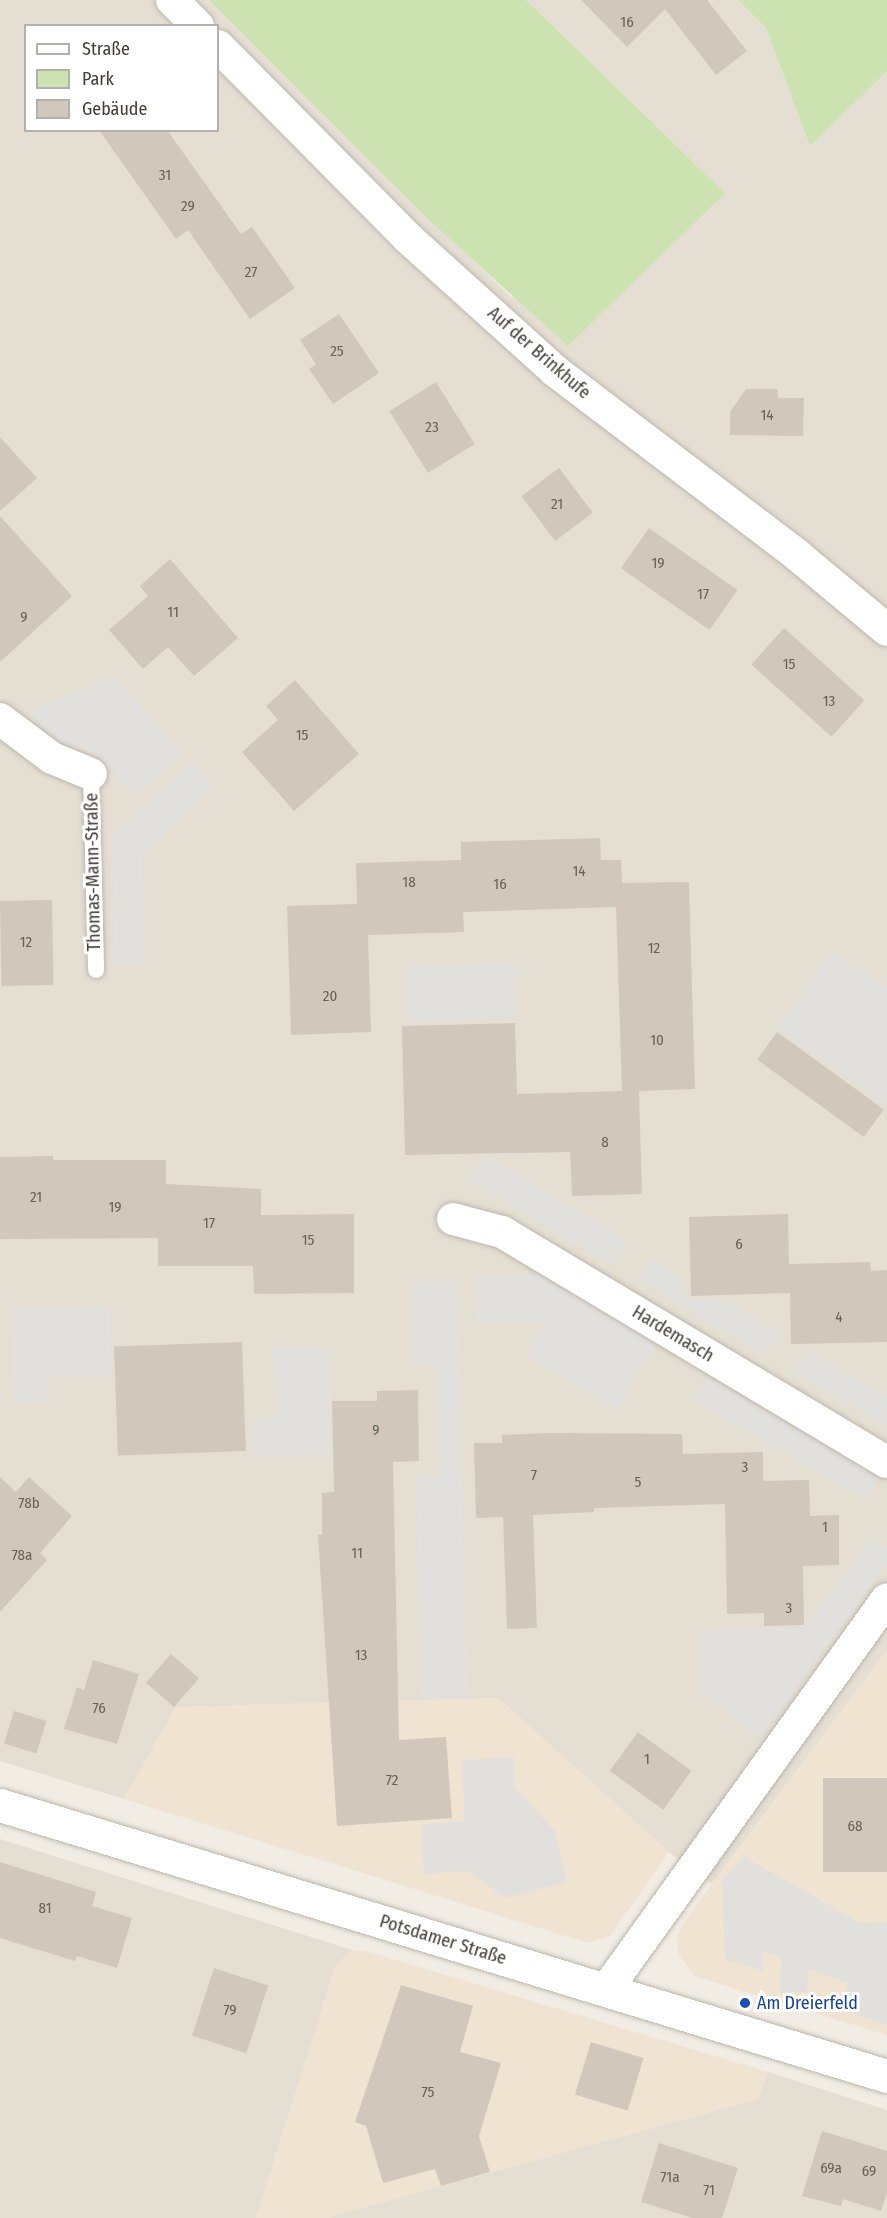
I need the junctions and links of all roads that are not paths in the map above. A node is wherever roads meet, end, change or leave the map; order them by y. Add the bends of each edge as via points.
1 (172, 0) edge
2 (196, 24) edge
3 (219, 47) edge
4 (887, 630) edge
5 (0, 719) edge
6 (91, 774) joint
7 (96, 970) dead end
8 (453, 1219) dead end
9 (887, 1462) edge
10 (887, 1599) edge
11 (0, 1804) edge
12 (606, 1990) junction
13 (887, 2076) edge

1 - 2 street
3 - 4 street, Auf der Brinkhufe via 408,238 555,371 797,555
5 - 6 street, Thomas-Mann-Straße via 52,758
6 - 7 lane, Thomas-Mann-Straße
8 - 9 street, Hardemasch via 502,1232
10 - 12 street
11 - 12 street, Potsdamer Straße
12 - 13 street, Potsdamer Straße

